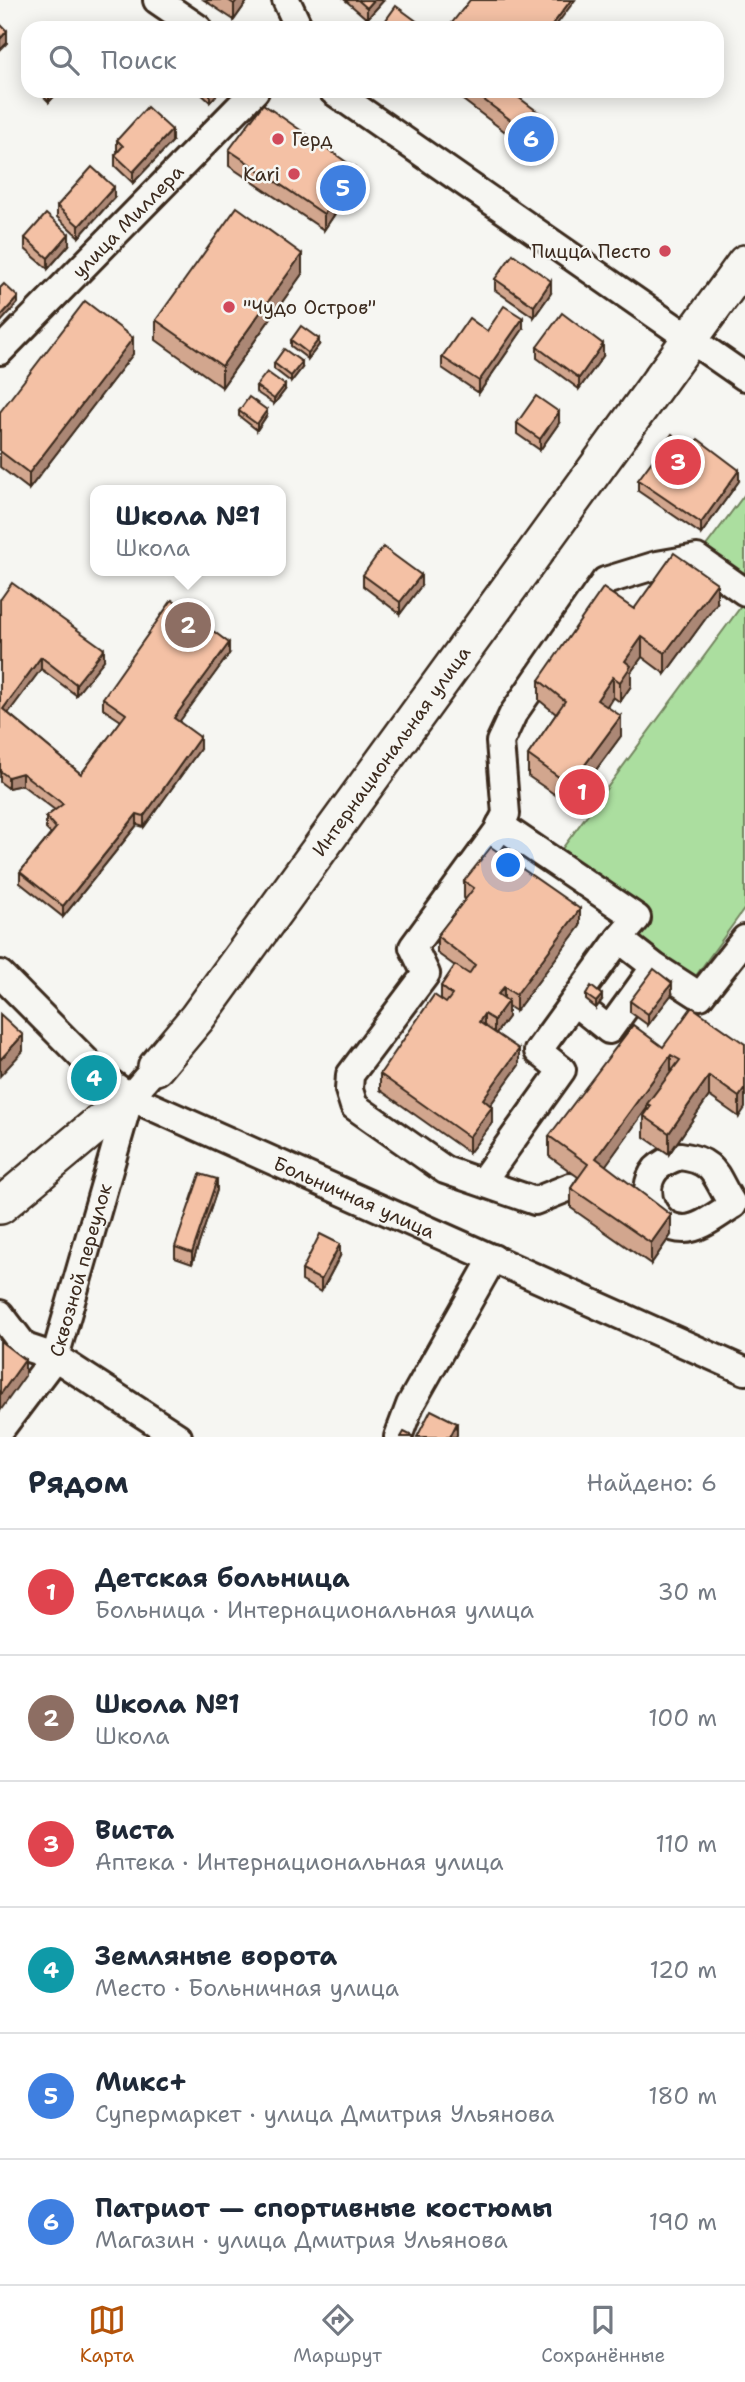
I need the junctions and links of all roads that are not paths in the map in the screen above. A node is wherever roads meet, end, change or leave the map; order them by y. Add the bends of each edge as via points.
1 (157, 0) edge
2 (286, 0) edge
3 (188, 21) edge
4 (296, 21) edge
5 (248, 98) edge
6 (343, 98) edge
7 (745, 263) edge
8 (690, 337) junction
9 (0, 351) edge
10 (733, 362) edge
11 (745, 377) edge
12 (745, 592) edge
13 (500, 825) junction
14 (619, 939) junction
15 (745, 939) edge
16 (655, 967) junction
17 (0, 974) edge
18 (574, 1002) junction
19 (156, 1067) joint
20 (130, 1097) junction
21 (482, 1182) junction
22 (570, 1187) edge
23 (0, 1206) edge
24 (493, 1258) junction
25 (0, 1314) edge
26 (55, 1357) junction
27 (745, 1371) edge
28 (11, 1428) edge
29 (178, 1437) edge
30 (398, 1437) edge

1 - 3 street
2 - 4 street
5 - 9 street, улица Миллера
6 - 8 street
7 - 8 main road, Интернациональная улица
8 - 10 street
8 - 19 main road, Интернациональная улица via 197,1018
10 - 11 street
12 - 13 street via 697,558 605,581 513,714 500,742 506,814
13 - 14 street via 637,918
13 - 21 street via 413,947 426,974 350,1075 349,1090 354,1106 445,1170
14 - 16 street
14 - 18 street
15 - 16 street via 700,996
16 - 18 street via 609,1030
17 - 20 street, Больничная улица via 102,1077
18 - 21 street via 538,1051 562,1070
19 - 20 street, Интернациональная улица
20 - 23 main road, Интернациональная улица
20 - 24 street, Больничная улица
20 - 26 street, Сквозной переулок
21 - 22 street via 535,1201
24 - 27 street, Больничная улица
24 - 30 street via 410,1405
25 - 26 street via 24,1347
26 - 28 street, Сквозной переулок
26 - 29 street

